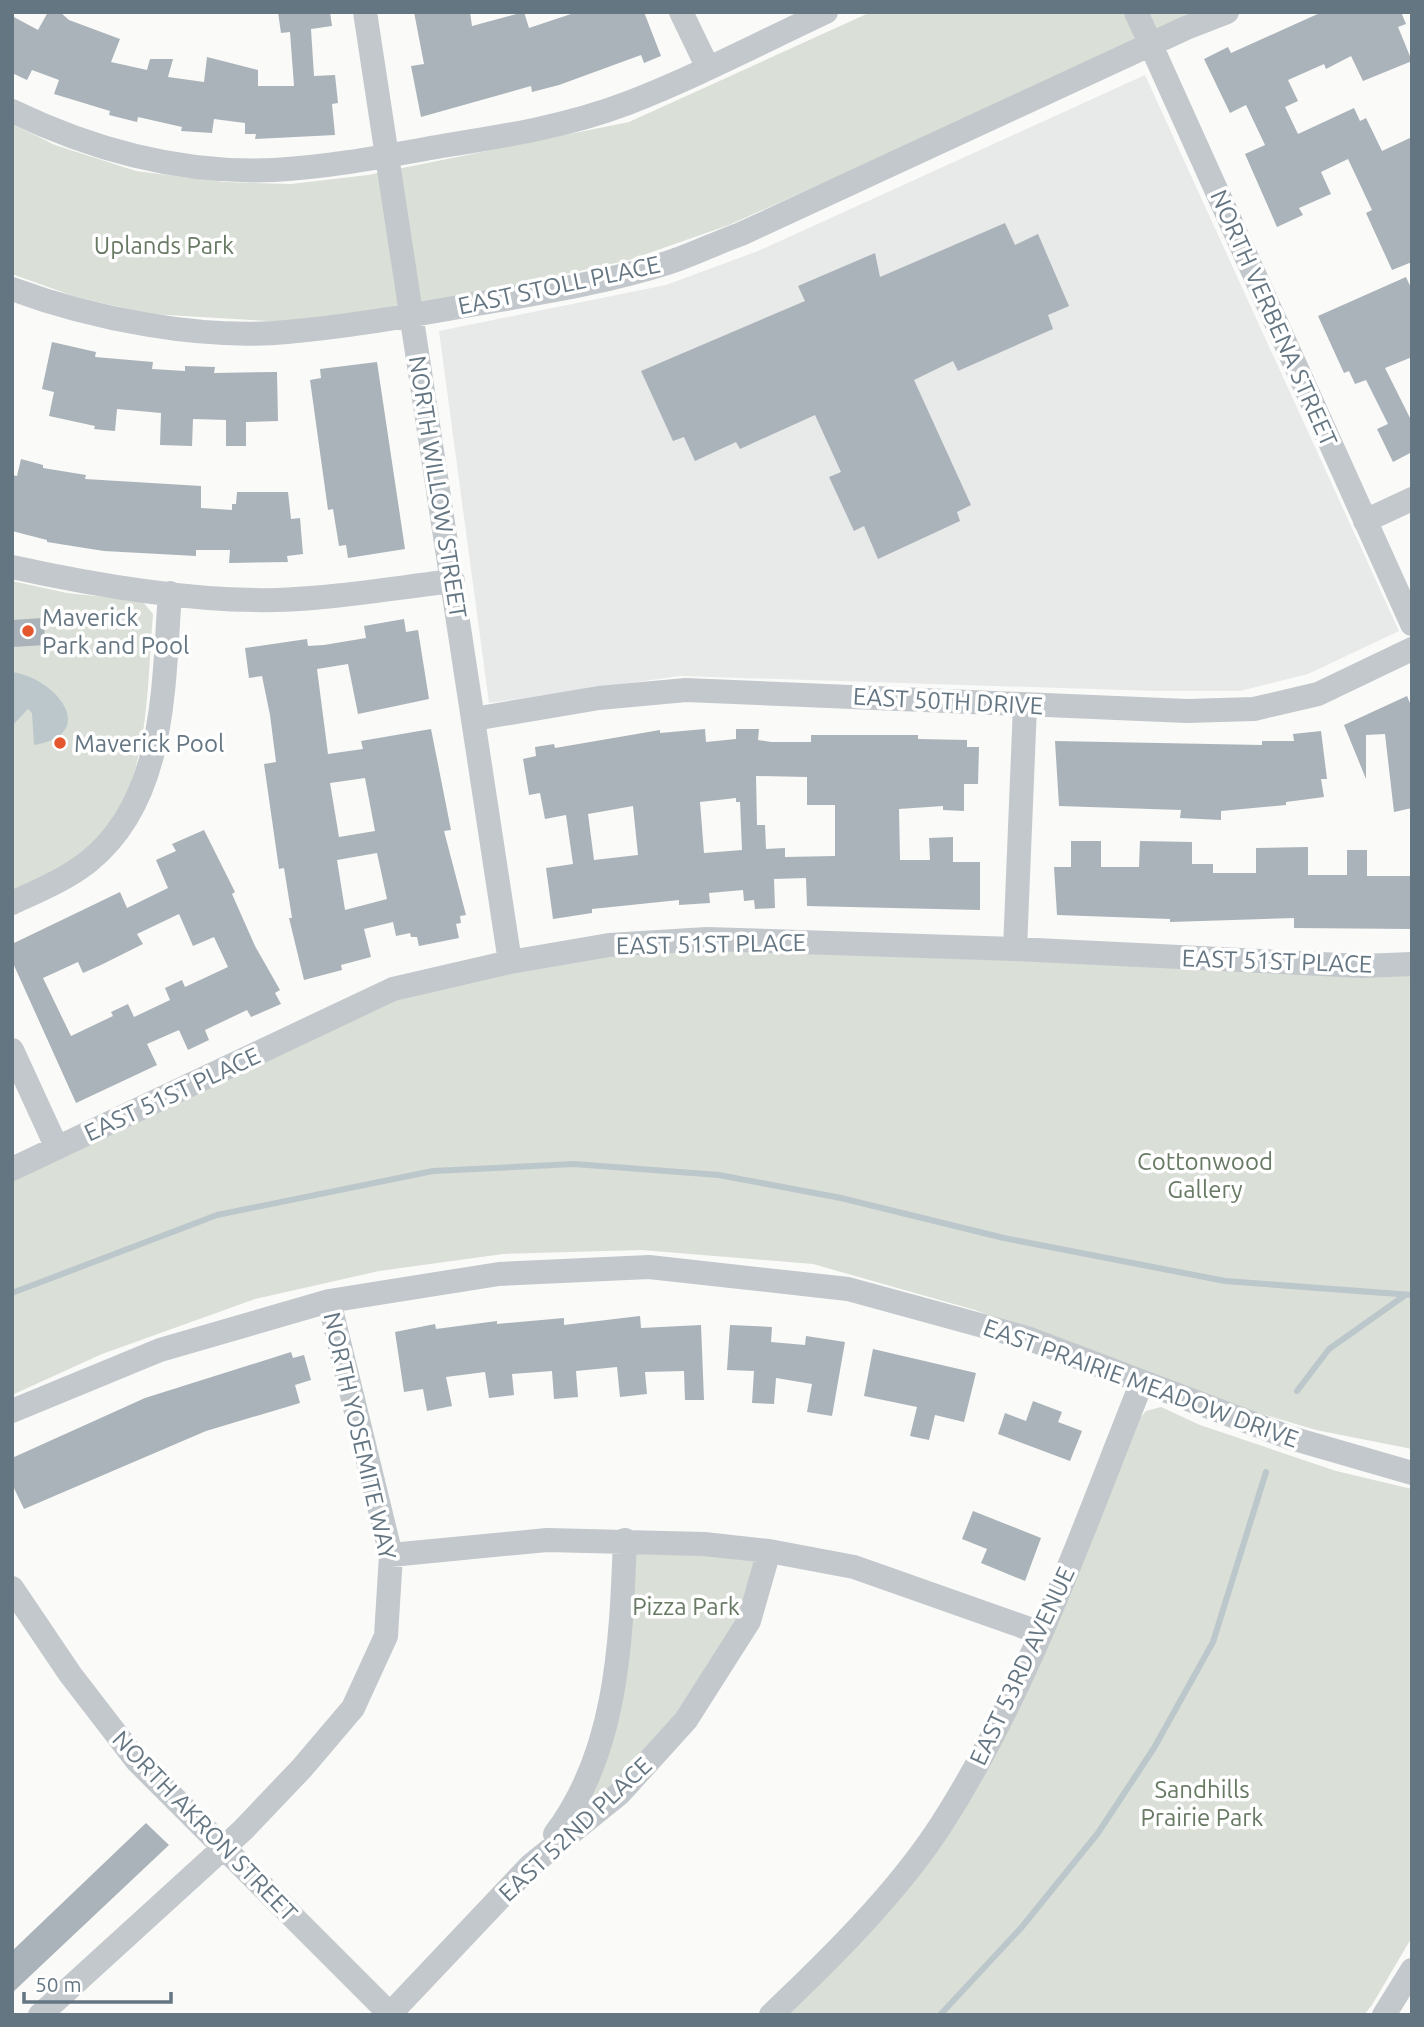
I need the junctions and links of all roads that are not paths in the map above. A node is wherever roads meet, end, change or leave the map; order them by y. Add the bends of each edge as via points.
1 (365, 12) edge
2 (681, 12) edge
3 (826, 12) edge
4 (1136, 12) edge
5 (1227, 12) edge
6 (1151, 44) junction
7 (708, 68) junction
8 (12, 111) edge
9 (386, 156) junction
10 (12, 289) edge
11 (411, 315) junction
12 (1412, 499) edge
13 (1365, 521) junction
14 (12, 568) edge
15 (453, 581) junction
16 (170, 593) junction
17 (1412, 624) edge
18 (1412, 649) edge
19 (1026, 706) junction
20 (474, 719) junction
21 (12, 903) edge
22 (1015, 949) junction
23 (510, 962) junction
24 (1412, 964) edge
25 (12, 1050) edge
26 (57, 1148) junction
27 (12, 1169) edge
28 (329, 1301) junction
29 (1142, 1382) junction
30 (12, 1411) edge
31 (1412, 1473) edge
32 (625, 1540) junction
33 (769, 1551) junction
34 (391, 1555) junction
35 (12, 1588) edge
36 (1041, 1633) junction
37 (222, 1849) junction
38 (531, 1865) junction
39 (1412, 1970) edge
40 (391, 2014) edge
41 (40, 2015) edge
42 (771, 2015) edge
43 (1384, 2015) edge

1 - 9 street, NORTH WILLOW STREET
2 - 7 street
3 - 7 street
4 - 6 street, NORTH VERBENA STREET
5 - 6 street, EAST STOLL PLACE
6 - 11 street, EAST STOLL PLACE via 741,234 667,263 578,286
6 - 13 street, NORTH VERBENA STREET
7 - 9 street via 628,103 567,123
8 - 9 street via 94,145 182,165 270,170
9 - 11 street, NORTH WILLOW STREET
10 - 11 street, EAST STOLL PLACE via 116,318 208,332 285,333
11 - 15 street, NORTH WILLOW STREET
12 - 13 street
13 - 17 street, NORTH VERBENA STREET
14 - 16 street via 78,582
15 - 16 street via 275,600
15 - 20 street, NORTH WILLOW STREET
16 - 21 street via 157,729 146,779 131,812 89,861
18 - 19 street, EAST 50TH DRIVE via 1318,694 1254,709
19 - 20 street, EAST 50TH DRIVE via 686,690 599,698
19 - 22 street
20 - 23 street, NORTH WILLOW STREET
22 - 23 street, EAST 51ST PLACE via 707,939 609,945
22 - 24 street, EAST 51ST PLACE
23 - 26 street, EAST 51ST PLACE via 393,989
25 - 26 street
26 - 27 street, EAST 51ST PLACE
28 - 29 street, EAST PRAIRIE MEADOW DRIVE via 499,1274 649,1267 848,1289 1027,1338
28 - 30 street, EAST PRAIRIE MEADOW DRIVE via 160,1350
28 - 34 street, NORTH YOSEMITE WAY
29 - 31 street, EAST PRAIRIE MEADOW DRIVE via 1291,1438
29 - 36 street, EAST 53RD AVENUE
32 - 33 street
32 - 34 street via 547,1540
32 - 38 street via 620,1655 602,1735 576,1807
33 - 36 street via 854,1567
33 - 38 street, EAST 52ND PLACE via 749,1621 686,1720 620,1794
34 - 37 street, NORTH YOSEMITE WAY via 386,1636 353,1708
35 - 37 street, NORTH AKRON STREET via 137,1761
36 - 42 street, EAST 53RD AVENUE via 997,1731 939,1827 876,1907
37 - 40 street, NORTH AKRON STREET
37 - 41 street, NORTH YOSEMITE WAY
38 - 40 street, EAST 52ND PLACE
39 - 43 street

